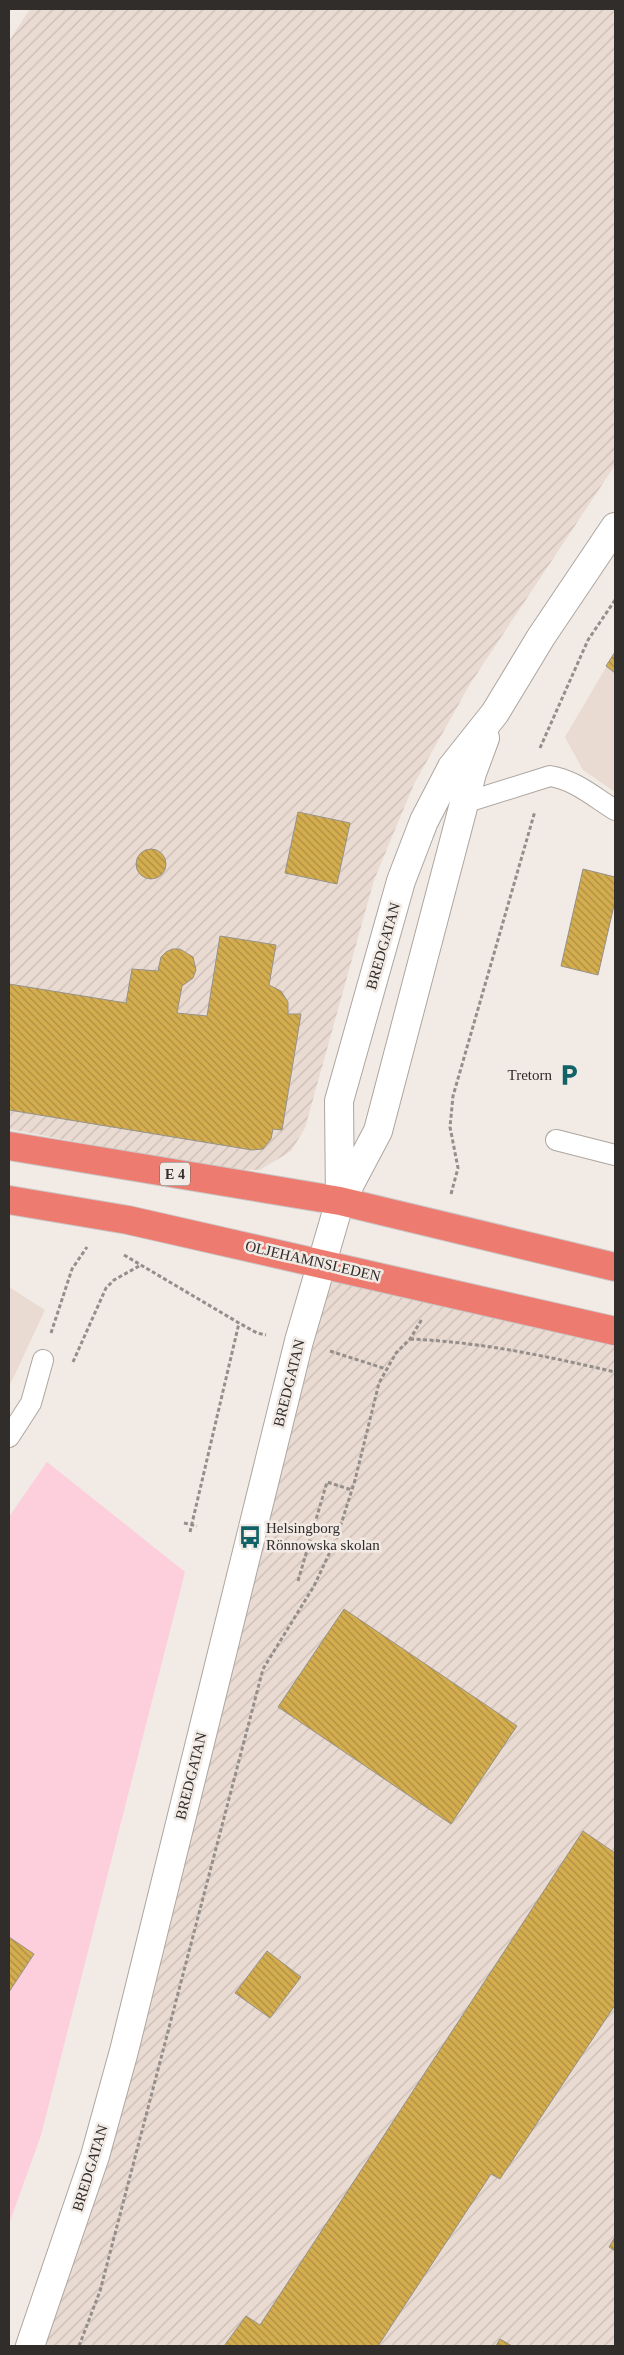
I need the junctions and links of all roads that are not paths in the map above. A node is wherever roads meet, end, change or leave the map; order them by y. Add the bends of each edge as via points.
1 (615, 527) edge
2 (495, 713) junction
3 (464, 802) junction
4 (615, 810) edge
5 (556, 1140) dead end
6 (9, 1146) edge
7 (615, 1155) edge
8 (9, 1200) edge
9 (340, 1201) junction
10 (323, 1263) junction
11 (615, 1267) edge
12 (615, 1331) edge
13 (43, 1360) road end
14 (9, 1437) edge
15 (30, 2346) edge

1 - 2 street, BREDGATAN
2 - 3 street, BREDGATAN
2 - 9 street, BREDGATAN via 452,767 424,821 401,881 339,1102
3 - 4 lane via 550,776 576,785
3 - 9 street, BREDGATAN via 378,1131
5 - 7 lane
6 - 9 highway, E 4
8 - 10 highway, OLJEHAMNSLEDEN via 120,1219
9 - 10 street, BREDGATAN
9 - 11 highway, E 4
10 - 12 highway, OLJEHAMNSLEDEN
10 - 15 street, BREDGATAN via 299,1341 124,2051 95,2156
13 - 14 lane via 31,1403

